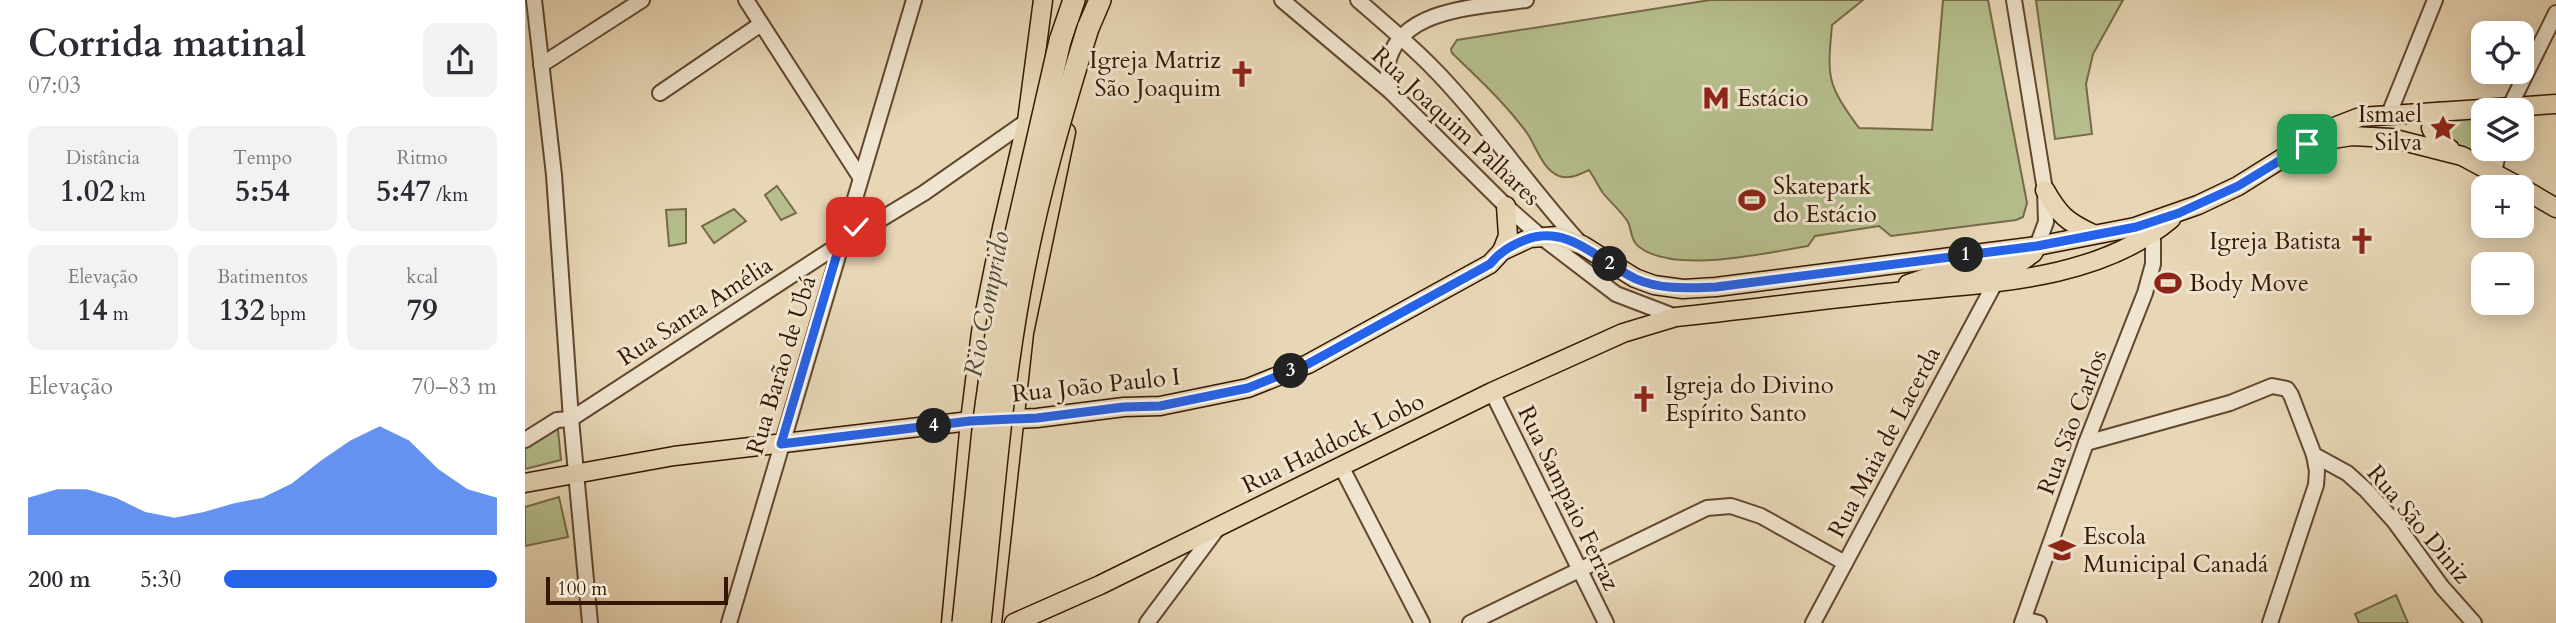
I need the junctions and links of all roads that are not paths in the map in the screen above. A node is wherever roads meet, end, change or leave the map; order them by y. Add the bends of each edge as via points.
1 (534, 0) edge
2 (642, 0) edge
3 (746, 0) edge
4 (914, 0) edge
5 (1043, 0) edge
6 (1063, 0) edge
7 (1074, 0) edge
8 (1282, 0) edge
9 (1358, 0) edge
10 (1526, 0) edge
11 (2014, 0) edge
12 (2435, 0) edge
13 (1103, 1) edge
14 (2556, 13) edge
15 (761, 23) junction
16 (1400, 38) junction
17 (1060, 41) junction
18 (541, 65) junction
19 (1391, 92) junction
20 (660, 93) dead end
21 (2513, 98) edge
22 (2556, 104) edge
23 (2534, 106) edge
24 (2471, 110) edge
25 (2439, 112) junction
26 (2389, 114) junction
27 (1050, 115) junction
28 (2307, 144) junction
29 (2462, 156) junction
30 (2496, 161) edge
31 (2494, 172) junction
32 (2499, 175) edge
33 (860, 177) junction
34 (2045, 190) junction
35 (2534, 195) edge
36 (1506, 206) junction
37 (2556, 208) edge
38 (2179, 213) junction
39 (847, 220) junction
40 (866, 229) junction
41 (2093, 234) junction
42 (2153, 235) junction
43 (1539, 236) junction
44 (840, 244) junction
45 (1582, 245) junction
46 (2037, 246) junction
47 (1502, 251) junction
48 (1995, 283) junction
49 (1878, 293) junction
50 (1676, 317) junction
51 (981, 332) junction
52 (1024, 333) junction
53 (1492, 392) junction
54 (571, 419) junction
55 (1014, 420) junction
56 (970, 421) junction
57 (525, 440) edge
58 (2086, 443) junction
59 (781, 444) junction
60 (2314, 455) junction
61 (1342, 468) junction
62 (577, 473) junction
63 (525, 483) edge
64 (1219, 526) junction
65 (1845, 563) junction
66 (1579, 570) junction
67 (1037, 619) edge
68 (2023, 621) edge
69 (590, 623) edge
70 (729, 623) edge
71 (951, 623) edge
72 (963, 623) edge
73 (980, 623) edge
74 (992, 623) edge
75 (1014, 623) edge
76 (1147, 623) edge
77 (1422, 623) edge
78 (1470, 623) edge
79 (1606, 623) edge
80 (1813, 623) edge
81 (2039, 623) edge
82 (2270, 623) edge
83 (2474, 623) edge

1 - 18 street
2 - 18 street
3 - 15 street
4 - 33 street, Rua Barão de Ubá
5 - 27 main road
6 - 17 highway
7 - 17 highway
8 - 19 street, Rua Joaquim Palhares
9 - 16 street, Rua Joaquim Palhares
10 - 16 street via 1441,14 1420,22
11 - 34 street
12 - 26 street
13 - 27 main road
13 - 73 highway, bridge via 1088,28 1059,118 1020,288 1000,421
14 - 21 street
15 - 20 street
15 - 33 street
16 - 19 street via 1389,58
16 - 45 street, Rua Joaquim Palhares via 1481,122
17 - 72 highway, bridge via 999,310
18 - 54 street via 554,175
19 - 36 street, Rua Joaquim Palhares
22 - 23 main road
24 - 25 main road
25 - 26 main road
25 - 29 main road via 2431,128 2434,137
26 - 28 main road via 2343,122
27 - 40 street, Rua Santa Amélia
27 - 51 main road via 1002,228
27 - 52 main road
28 - 29 main road via 2371,136
28 - 38 main road via 2238,186
29 - 31 main road
30 - 31 street
31 - 32 main road
33 - 39 street, Rua Barão de Ubá
34 - 41 main road via 2066,220
34 - 46 street via 2046,222
35 - 37 main road
36 - 43 street, Rua Joaquim Palhares
36 - 47 main road via 1508,236
38 - 41 main road
38 - 42 main road
39 - 40 street
39 - 44 street, Rua Barão de Ubá
40 - 44 street, Rua Santa Amélia
41 - 46 main road
42 - 48 main road via 2088,262
42 - 58 street, Rua São Carlos via 2153,264 2145,293
43 - 45 main road via 1558,236
43 - 47 main road, Rua João Paulo I
43 - 50 street, Rua Joaquim Palhares via 1616,294
44 - 54 street, Rua Santa Amélia
44 - 59 street, Rua Barão de Ubá
45 - 46 main road via 1635,278 1683,289
46 - 49 main road via 2022,261 1932,276
47 - 55 main road, Rua João Paulo I via 1490,264 1308,364 1248,388 1160,406
48 - 49 main road
48 - 65 street, Rua Maia de Lacerda
49 - 50 main road, Rua Haddock Lobo
50 - 53 main road, Rua Haddock Lobo via 1623,333
51 - 52 main road, bridge
51 - 56 main road
52 - 55 main road
53 - 61 main road, Rua Haddock Lobo
53 - 66 street, Rua Sampaio Ferraz
54 - 57 street, Rua Santa Amélia via 557,420
54 - 62 street
55 - 56 main road, Rua João Paulo I, bridge
55 - 74 main road
56 - 59 main road, Rua João Paulo I
56 - 71 main road
58 - 60 street via 2280,386 2291,395
58 - 68 street, Rua São Carlos
59 - 62 main road, Rua João Paulo I
59 - 70 street, Rua Barão de Ubá
60 - 82 street via 2316,485
60 - 83 street, Rua São Diniz via 2366,490
61 - 64 main road, Rua Haddock Lobo
61 - 77 street
62 - 63 main road, Rua João Paulo I
62 - 69 street
64 - 67 main road, Rua Haddock Lobo
64 - 76 street
65 - 66 street via 1761,516 1731,506 1707,508
65 - 80 street, Rua Maia de Lacerda
66 - 78 street
66 - 79 street, Rua Sampaio Ferraz
67 - 75 main road, Rua Haddock Lobo
68 - 81 street

